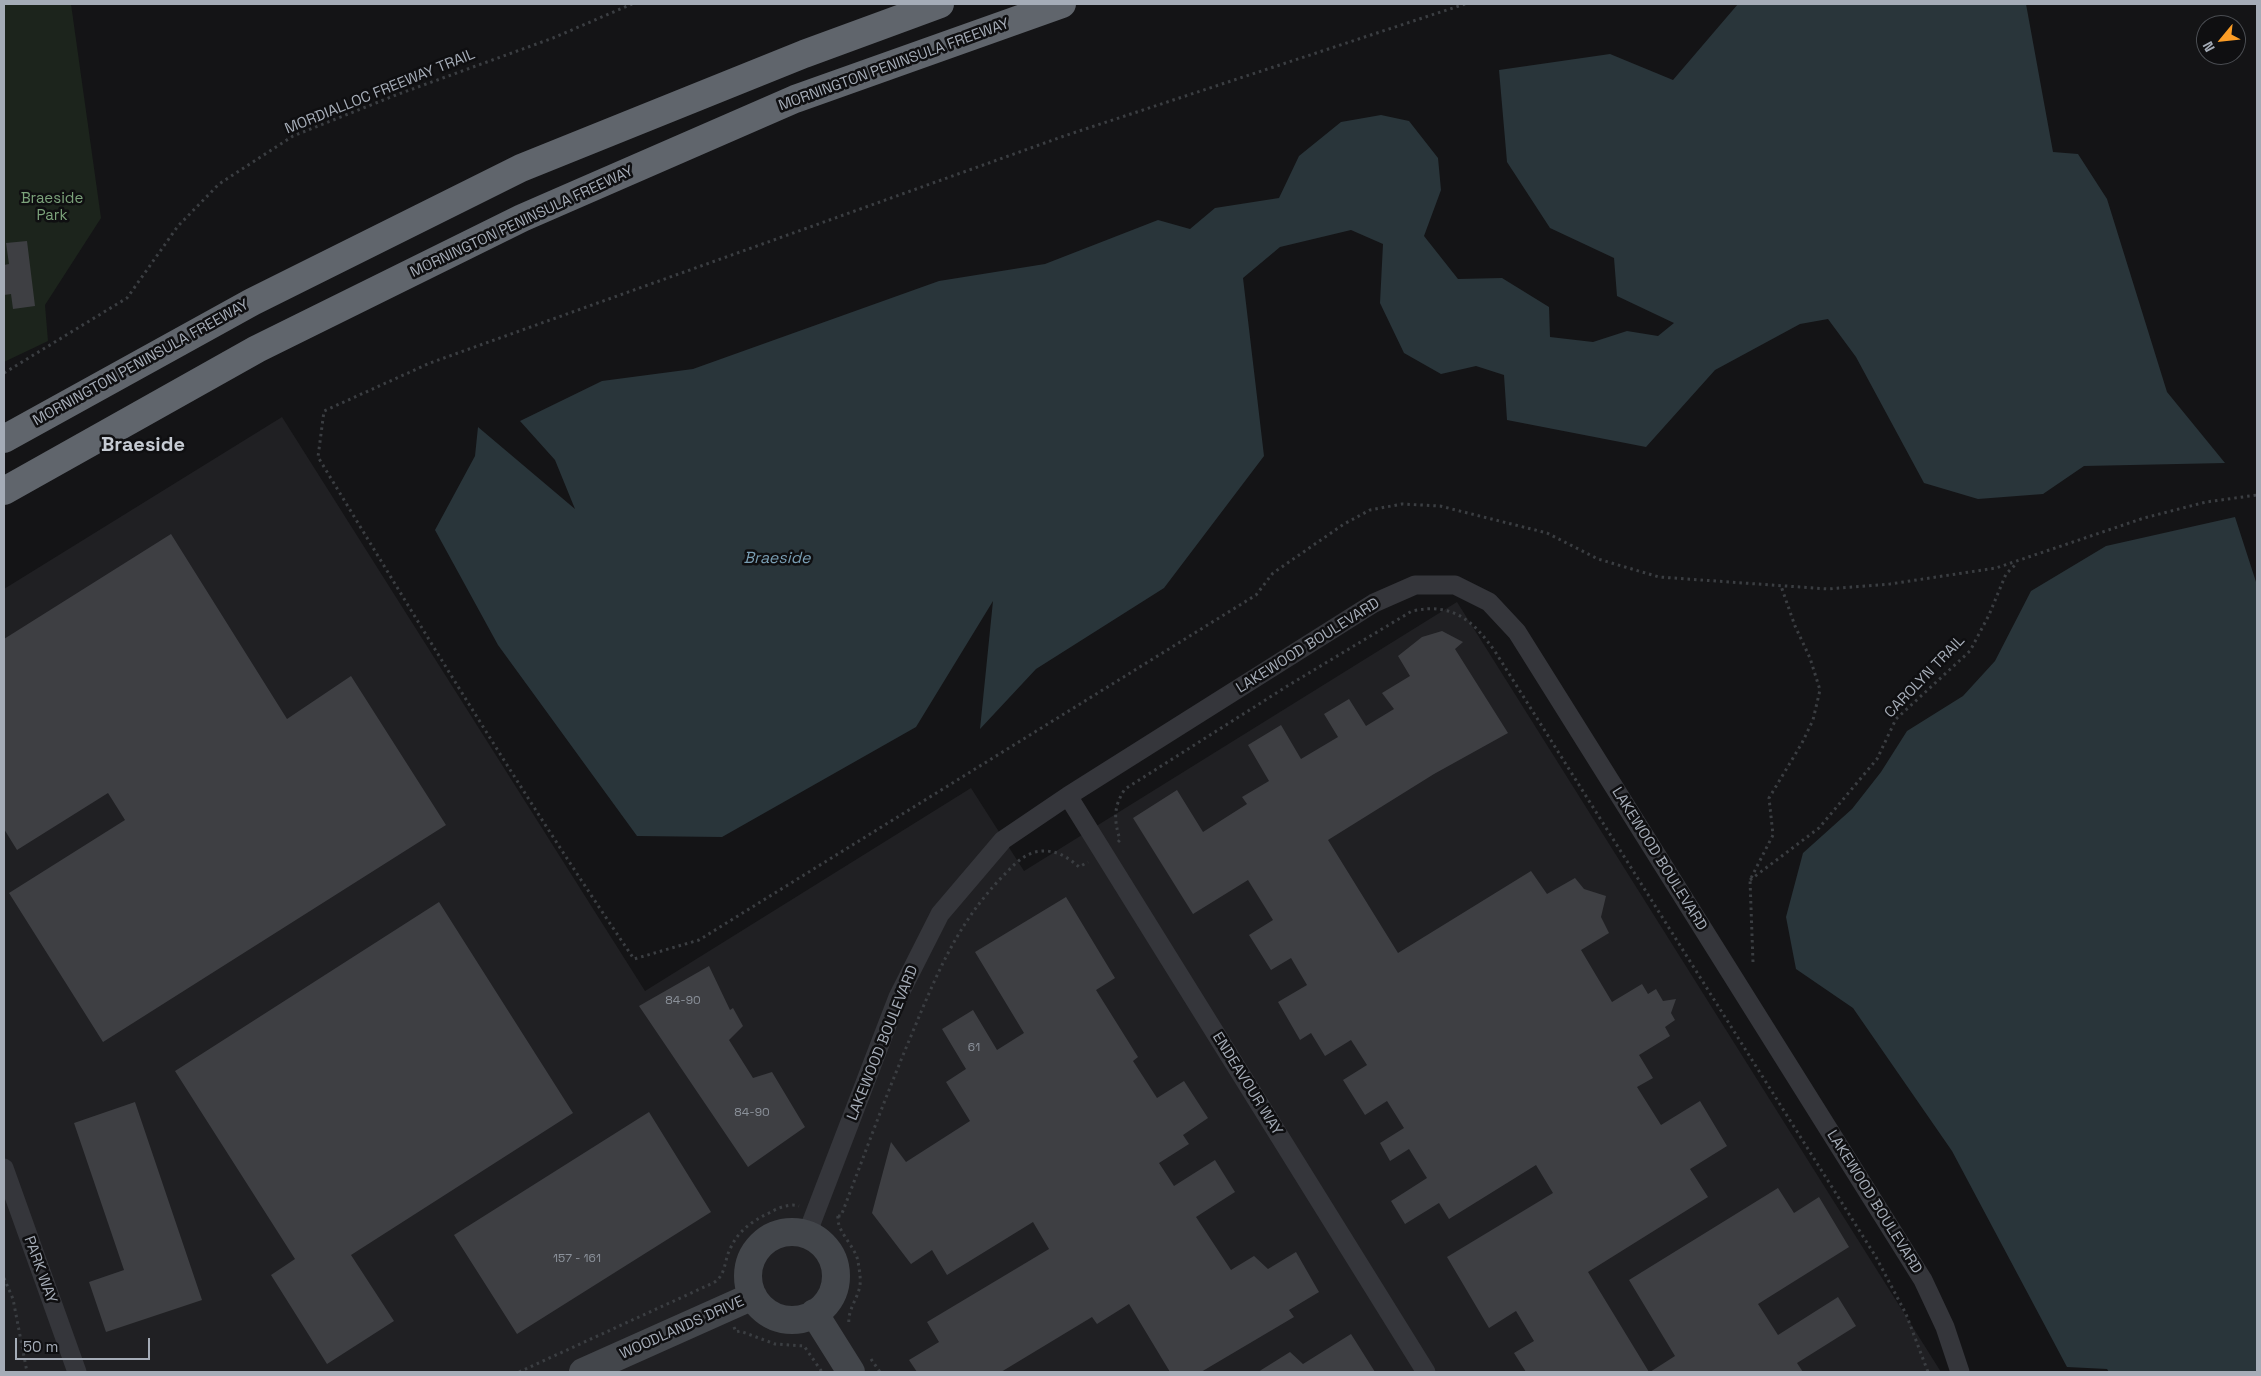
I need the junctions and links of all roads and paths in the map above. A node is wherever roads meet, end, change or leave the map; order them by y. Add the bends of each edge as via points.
1 (632, 4) edge
2 (940, 4) edge
3 (1062, 4) edge
4 (1465, 4) edge
5 (4, 373) edge
6 (4, 439) edge
7 (4, 491) edge
8 (2257, 495) edge
9 (2017, 562) junction
10 (1781, 586) junction
11 (1068, 796) junction
12 (1103, 852) junction
13 (1750, 880) junction
14 (1753, 962) dead end
15 (4, 1168) edge
16 (838, 1216) junction
17 (811, 1223) junction
18 (4, 1278) edge
19 (713, 1283) junction
20 (753, 1296) junction
21 (726, 1308) junction
22 (814, 1313) junction
23 (849, 1331) dead end
24 (860, 1364) edge
25 (27, 1372) edge
26 (77, 1372) edge
27 (519, 1372) edge
28 (582, 1372) edge
29 (822, 1372) edge
30 (880, 1372) edge
31 (1426, 1372) edge
32 (1928, 1372) edge
33 (1960, 1372) edge

1 - 5 path, MORDIALLOC FREEWAY TRAIL via 553,38 293,136 219,184 178,226 127,298
2 - 6 highway, MORNINGTON PENINSULA FREEWAY via 804,54 521,168 252,302
3 - 7 highway, MORNINGTON PENINSULA FREEWAY via 795,99 522,218 257,349
4 - 10 path via 1067,135 430,363 324,411 318,457 473,712 634,960 698,940 1256,594 1273,573 1336,529 1370,510 1402,504 1440,506 1547,533 1598,559 1659,577
8 - 9 path via 2206,502 2144,518
9 - 10 path via 1890,584 1828,589
9 - 13 path, CAROLYN TRAIL via 2006,574 1970,651 1896,719 1877,759 1819,828
10 - 13 path via 1820,690 1813,720 1769,798 1773,835
11 - 12 street, ENDEAVOUR WAY
11 - 17 street, LAKEWOOD BOULEVARD via 1004,840 940,914 898,997
11 - 33 street, LAKEWOOD BOULEVARD via 1374,603 1415,585 1455,585 1489,602 1517,632 1923,1280 1945,1327
12 - 16 path via 1079,868 1069,858 1048,851 1035,852 1021,859 965,921 920,1014 841,1216
12 - 31 street, ENDEAVOUR WAY
12 - 32 path via 1120,840 1114,812 1125,789 1289,685 1412,611 1441,609 1472,623 1496,653 1876,1257 1906,1314
13 - 14 path
15 - 26 street, PARK WAY
16 - 17 path
16 - 23 path via 857,1258 859,1274 860,1286 848,1318
17 - 19 path via 792,1204 755,1220 736,1238 722,1274
17 - 20 street via 793,1232 778,1234 757,1249 750,1261 748,1276
17 - 22 street via 818,1241 834,1262 836,1276 829,1300
18 - 25 path via 12,1299
19 - 21 path
19 - 27 path
20 - 21 street, WOODLANDS DRIVE
20 - 22 street via 770,1314 782,1319 795,1320
21 - 28 street, WOODLANDS DRIVE
21 - 29 path via 736,1332 775,1344 804,1346
22 - 24 street
24 - 30 path

